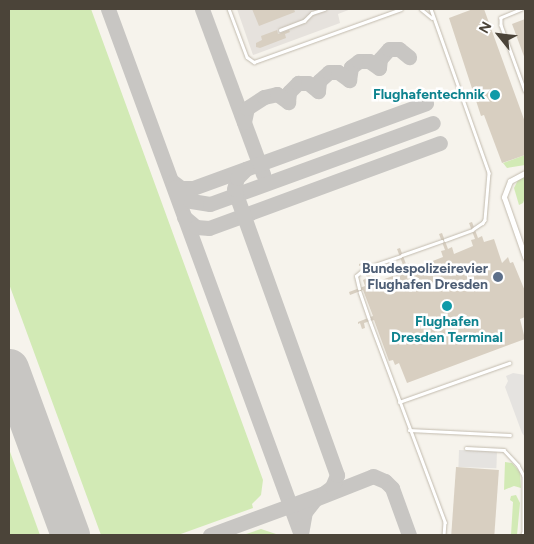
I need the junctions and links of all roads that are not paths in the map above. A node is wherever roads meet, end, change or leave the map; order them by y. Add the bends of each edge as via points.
1 (229, 9) edge
2 (324, 9) edge
3 (401, 9) edge
4 (421, 9) edge
5 (431, 9) edge
6 (522, 9) edge
7 (433, 20) junction
8 (280, 30) dead end
9 (525, 91) edge
10 (525, 173) edge
11 (525, 257) edge
12 (509, 364) dead end
13 (399, 402) junction
14 (409, 430) junction
15 (510, 435) dead end
16 (466, 448) dead end
17 (524, 521) edge
18 (524, 533) edge
19 (444, 535) edge

1 - 3 lane via 247,56 254,62
2 - 8 lane
4 - 7 lane
5 - 7 lane
6 - 9 lane via 501,18 501,25
7 - 13 lane via 489,172 484,223 365,269 356,276
10 - 11 street via 510,181 504,198
12 - 13 lane
13 - 14 lane
14 - 15 lane
14 - 19 lane via 444,522
16 - 17 lane via 504,450 512,457 524,476
17 - 18 lane

